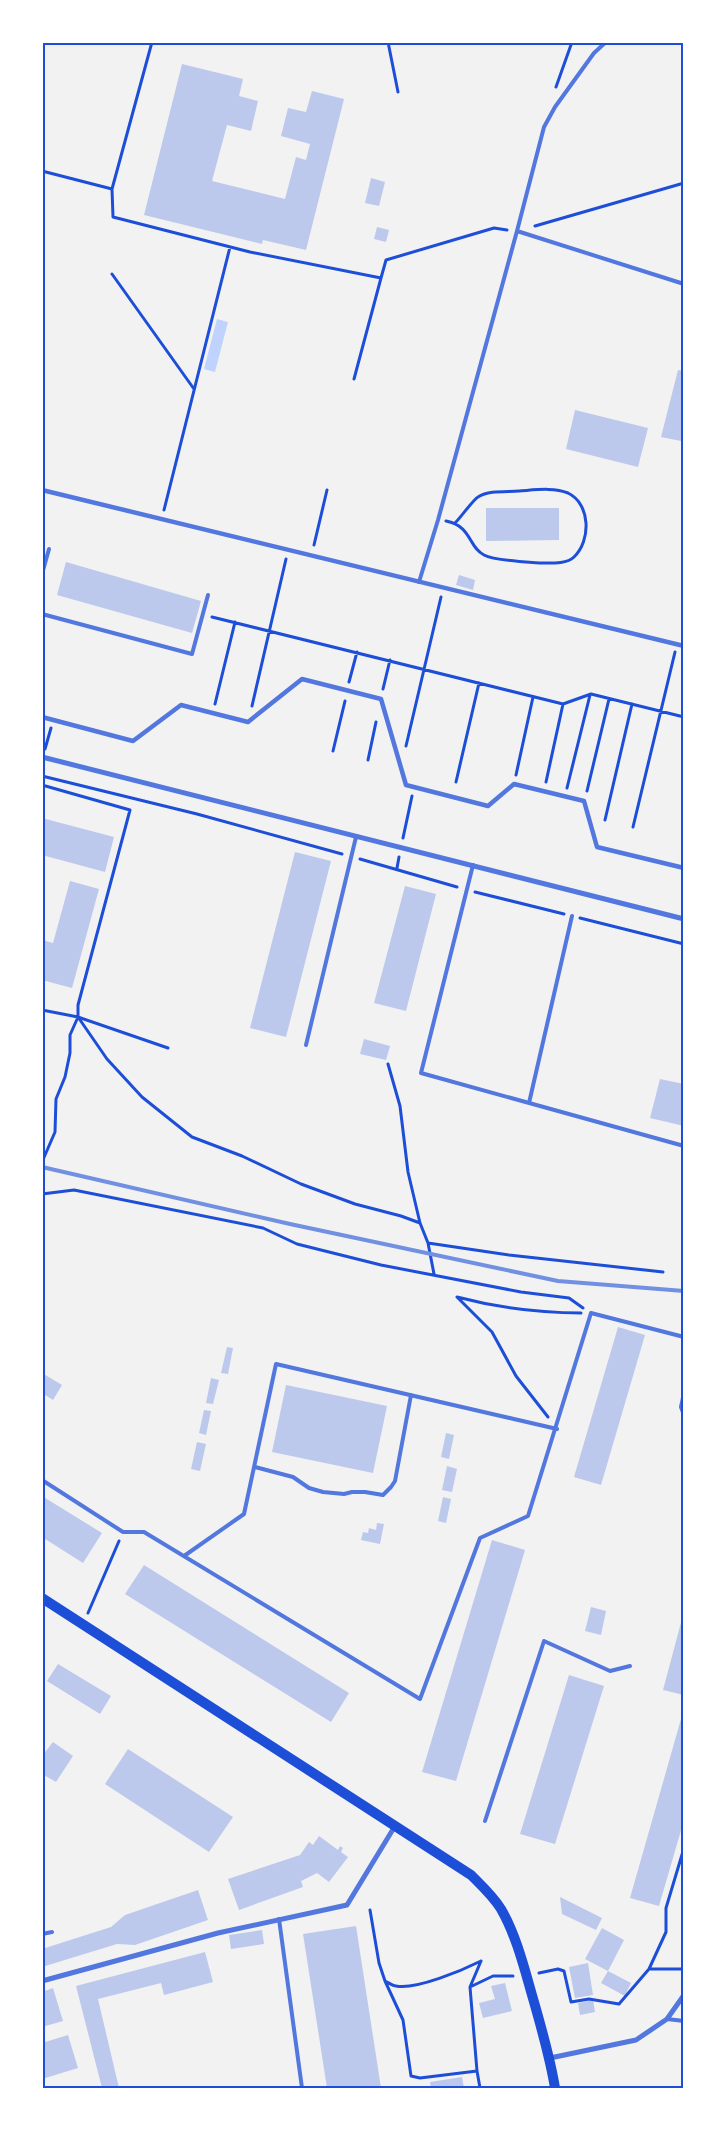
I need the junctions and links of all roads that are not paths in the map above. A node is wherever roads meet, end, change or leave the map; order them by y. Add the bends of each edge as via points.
1 (606, 42) edge
2 (517, 231) junction
3 (684, 284) edge
4 (42, 490) edge
5 (49, 549) dead end
6 (42, 574) edge
7 (419, 582) junction
8 (208, 595) dead end
9 (42, 614) edge
10 (684, 646) edge
11 (42, 717) edge
12 (42, 757) edge
13 (356, 836) junction
14 (473, 865) junction
15 (684, 868) edge
16 (572, 916) road end
17 (684, 919) edge
18 (306, 1045) dead end
19 (529, 1103) junction
20 (684, 1146) edge
21 (684, 1337) edge
22 (684, 1393) edge
23 (411, 1395) junction
24 (684, 1415) edge
25 (557, 1428) junction
26 (255, 1467) junction
27 (42, 1480) edge
28 (184, 1556) junction
29 (42, 1598) edge
30 (630, 1666) dead end
31 (485, 1821) dead end
32 (396, 1826) junction
33 (279, 1919) junction
34 (52, 1932) dead end
35 (42, 1934) edge
36 (42, 1981) edge
37 (684, 1995) edge
38 (667, 2018) junction
39 (684, 2021) edge
40 (550, 2058) junction
41 (302, 2088) edge
42 (555, 2088) edge

1 - 2 lane via 594,53 544,127
2 - 3 lane
2 - 7 lane
4 - 7 street
5 - 6 lane
7 - 10 street
8 - 9 lane via 192,654
11 - 15 street via 133,741 181,705 248,722 302,679 381,699 406,785 488,806 514,784 584,801 597,847
12 - 13 street
13 - 14 street
13 - 18 lane
14 - 17 street
14 - 19 lane via 421,1073
16 - 19 lane
19 - 20 lane
21 - 25 lane via 591,1313
22 - 24 lane via 681,1407
23 - 25 lane
23 - 26 lane via 394,1482 383,1495 323,1492 292,1477
23 - 26 lane via 276,1364
25 - 28 lane via 528,1516 480,1538 420,1699
26 - 28 lane via 244,1514
27 - 28 lane via 123,1532 144,1532
29 - 32 main road
30 - 31 lane via 610,1671 544,1641
32 - 33 street via 347,1906
32 - 40 main road via 471,1875 500,1909 527,1975
33 - 36 street
33 - 41 lane
34 - 35 lane
37 - 38 street
38 - 39 lane
38 - 40 street via 636,2040
40 - 42 main road

